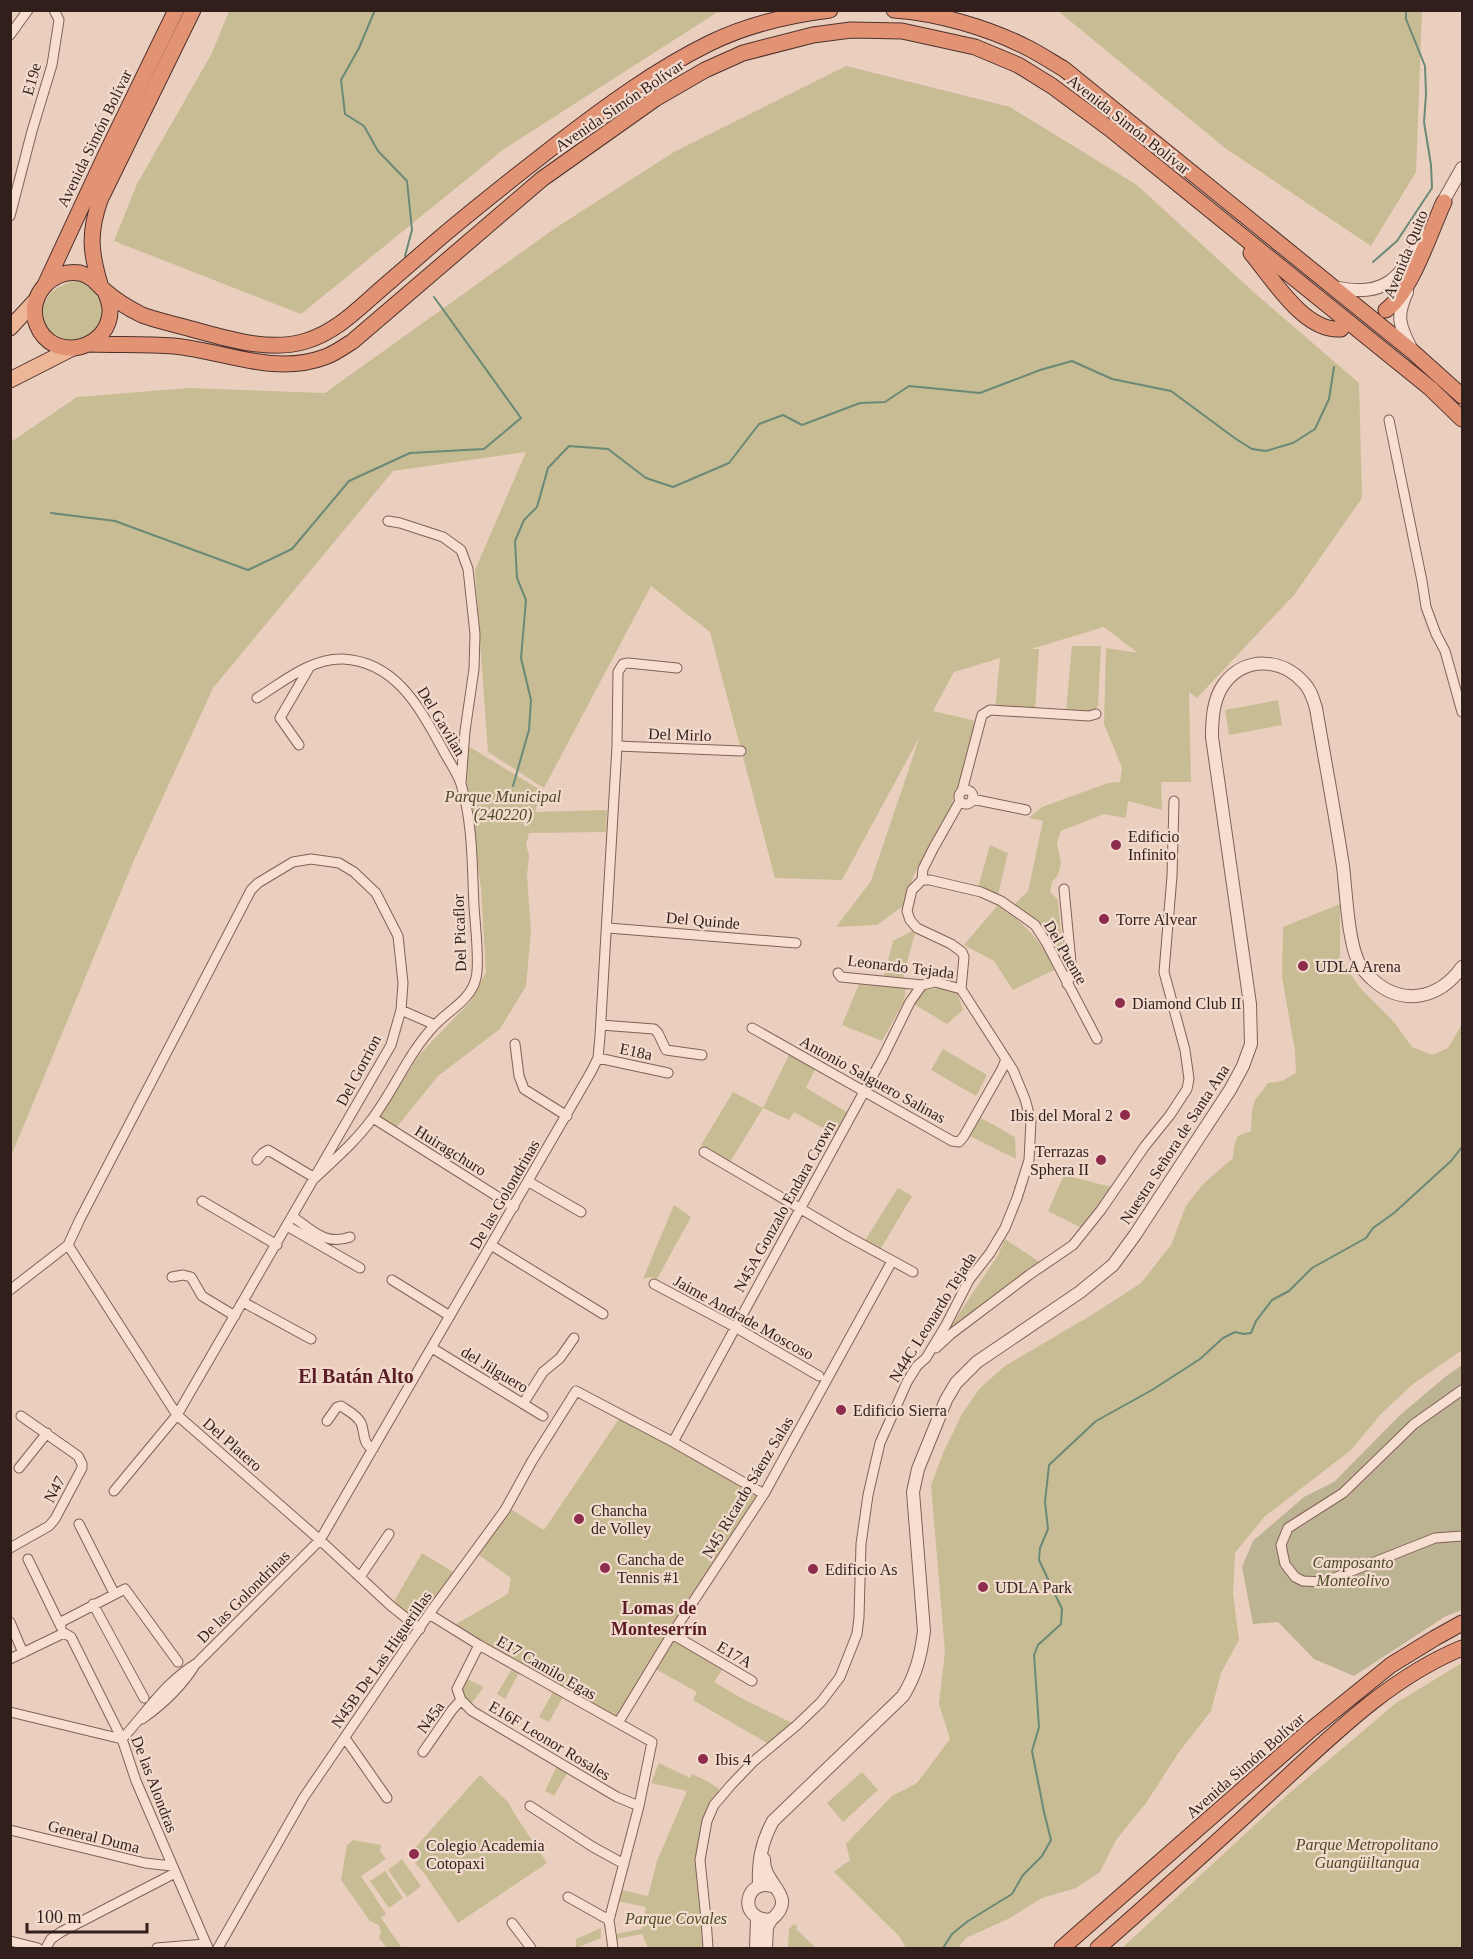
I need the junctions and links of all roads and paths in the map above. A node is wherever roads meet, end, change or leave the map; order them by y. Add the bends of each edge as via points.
1 (28, 10) edge
2 (54, 10) edge
3 (176, 10) edge
4 (193, 10) edge
5 (830, 10) edge
6 (894, 10) edge
7 (10, 35) edge
8 (106, 154) junction
9 (1462, 168) edge
10 (1444, 202) junction
11 (10, 216) edge
12 (1230, 227) junction
13 (46, 283) junction
14 (102, 287) junction
15 (1332, 287) junction
16 (36, 300) junction
17 (1386, 310) dead end
18 (24, 312) junction
19 (10, 328) edge
20 (1341, 329) dead end
21 (90, 344) junction
22 (71, 349) junction
23 (1413, 352) junction
24 (10, 380) edge
25 (1462, 396) edge
26 (1462, 419) edge
27 (1389, 420) dead end
28 (388, 521) dead end
29 (310, 666) junction
30 (677, 668) dead end
31 (257, 698) dead end
32 (1462, 712) edge
33 (1096, 714) dead end
34 (299, 745) dead end
35 (617, 746) junction
36 (741, 751) dead end
37 (461, 783) junction
38 (961, 796) junction
39 (1174, 801) dead end
40 (1026, 810) dead end
41 (469, 825) joint
42 (922, 880) junction
43 (1064, 889) dead end
44 (608, 928) junction
45 (796, 943) dead end
46 (1462, 967) edge
47 (838, 973) dead end
48 (1067, 984) junction
49 (922, 985) junction
50 (961, 989) junction
51 (401, 1010) junction
52 (435, 1025) junction
53 (601, 1025) junction
54 (752, 1029) dead end
55 (1097, 1040) dead end
56 (515, 1044) dead end
57 (702, 1055) dead end
58 (598, 1058) junction
59 (1006, 1059) junction
60 (668, 1073) dead end
61 (863, 1092) junction
62 (567, 1116) junction
63 (373, 1118) junction
64 (704, 1152) dead end
65 (257, 1160) dead end
66 (315, 1178) junction
67 (529, 1182) junction
68 (202, 1201) dead end
69 (514, 1207) junction
70 (799, 1208) junction
71 (582, 1212) dead end
72 (293, 1217) junction
73 (287, 1226) junction
74 (350, 1238) dead end
75 (68, 1245) junction
76 (277, 1245) junction
77 (491, 1245) junction
78 (892, 1261) junction
79 (360, 1268) dead end
80 (913, 1272) dead end
81 (172, 1277) dead end
82 (392, 1280) dead end
83 (654, 1284) dead end
84 (10, 1290) edge
85 (243, 1302) junction
86 (603, 1314) dead end
87 (235, 1316) junction
88 (450, 1316) junction
89 (735, 1327) junction
90 (574, 1338) dead end
91 (312, 1340) dead end
92 (432, 1348) junction
93 (926, 1358) junction
94 (819, 1376) dead end
95 (1462, 1390) edge
96 (523, 1404) junction
97 (177, 1415) junction
98 (21, 1416) dead end
99 (543, 1416) dead end
100 (327, 1421) dead end
101 (47, 1433) junction
102 (673, 1442) junction
103 (374, 1449) junction
104 (19, 1468) dead end
105 (114, 1491) dead end
106 (764, 1494) junction
107 (79, 1524) dead end
108 (389, 1534) dead end
109 (1462, 1536) edge
110 (320, 1540) junction
111 (10, 1548) edge
112 (28, 1559) dead end
113 (360, 1577) junction
114 (114, 1593) junction
115 (93, 1604) junction
116 (429, 1614) junction
117 (10, 1622) edge
118 (59, 1623) junction
119 (1462, 1623) edge
120 (420, 1629) junction
121 (66, 1634) junction
122 (672, 1634) junction
123 (478, 1645) junction
124 (1462, 1648) edge
125 (23, 1653) junction
126 (10, 1659) edge
127 (178, 1662) dead end
128 (752, 1681) dead end
129 (144, 1698) dead end
130 (461, 1700) junction
131 (10, 1712) edge
132 (618, 1723) junction
133 (345, 1738) junction
134 (122, 1739) junction
135 (423, 1752) dead end
136 (387, 1798) dead end
137 (530, 1806) dead end
138 (639, 1806) junction
139 (10, 1830) edge
140 (766, 1834) junction
141 (624, 1864) junction
142 (173, 1869) junction
143 (759, 1886) junction
144 (775, 1887) junction
145 (568, 1897) dead end
146 (757, 1918) junction
147 (609, 1920) junction
148 (771, 1920) junction
149 (512, 1923) dead end
150 (10, 1941) edge
151 (206, 1946) edge
152 (38, 1948) edge
153 (46, 1948) edge
154 (157, 1948) edge
155 (219, 1948) edge
156 (531, 1948) edge
157 (613, 1948) edge
158 (708, 1948) edge
159 (756, 1948) edge
160 (766, 1948) edge
161 (1062, 1948) edge
162 (1098, 1948) edge

1 - 7 street
2 - 11 street, E19e via 59,20 52,65
3 - 8 highway, Avenida Simón Bolívar
4 - 14 highway, Avenida Simón Bolívar via 97,210 91,240
5 - 14 highway, Avenida Simón Bolívar via 801,13 711,42 641,83 478,205 343,322 307,341 259,344 222,337 142,315
6 - 15 highway, Avenida Simón Bolívar via 949,19 998,35 1064,69
8 - 13 highway, Avenida Simón Bolívar
8 - 18 highway via 95,165 27,293
9 - 10 street, Avenida Quito
10 - 15 street, Avenida Quito via 1404,268 1389,283 1361,291
10 - 17 highway via 1409,281
10 - 23 street, Avenida Quito via 1400,309 1401,328
12 - 20 highway via 1308,320 1325,328
12 - 21 highway, Avenida Simón Bolívar via 1110,129 1018,65 975,47 937,38 902,31 851,30 813,35 743,53 655,99 542,179 353,341 326,357 276,364 174,346
12 - 26 highway, Avenida Simón Bolívar via 1430,388
13 - 14 highway via 56,276 79,273
13 - 16 highway
14 - 21 highway via 110,306 109,321
15 - 23 highway, Avenida Simón Bolívar
16 - 18 main road
16 - 22 highway via 34,312 42,333 60,347
18 - 19 main road
21 - 22 highway
22 - 24 main road
23 - 25 highway, Avenida Simón Bolívar
27 - 32 street via 1426,606 1445,651
28 - 37 street via 443,537 461,550 468,569 475,634 474,669
29 - 31 street, Del Gavilan
29 - 34 street via 280,718
29 - 37 street, Del Gavilan via 341,659 360,661 402,686
30 - 35 street, De las Golondrinas via 623,664 618,672
33 - 38 street via 985,712
35 - 36 street, Del Mirlo
35 - 44 street, De las Golondrinas
37 - 41 street, Del Gavilan
38 - 40 street via 970,791 972,799
38 - 42 street via 923,869
39 - 93 street via 1164,972 1185,1050 1187,1089 1073,1245 951,1334
41 - 52 street, Del Picaflor via 477,976 469,995
42 - 48 street, Del Puente via 981,892 1020,913 1035,925
42 - 50 street via 912,890 907,911 910,920 917,928 962,952
43 - 48 street via 1072,973
44 - 45 street, Del Quinde
44 - 53 street, De las Golondrinas
46 - 140 street, Nuestra Señora de Santa Ana via 1435,991 1407,996 1380,986 1362,969 1352,938 1311,692 1295,674 1277,665 1257,663 1233,675 1216,701 1212,737 1250,1004 1251,1044 1243,1066 1113,1264 1080,1292 977,1362 951,1390 924,1451 913,1492 924,1631 912,1682 903,1696 773,1821
47 - 49 street, Leonardo Tejada via 841,977
48 - 55 street, Del Puente
49 - 50 street, Leonardo Tejada via 935,982
49 - 61 street, N45A Gonzalo Endara Crown
50 - 59 street, N44C Leonardo Tejada
51 - 52 street
51 - 66 street, Del Gorrion via 391,1045
51 - 75 street, Del Gorrion via 403,983 398,936 376,893 354,872 339,863 311,859 293,862 258,883
52 - 63 street, Del Picaflor via 409,1057
53 - 57 street via 654,1029 666,1050
53 - 58 street, De las Golondrinas
54 - 61 street, Antonio Salguero Salinas
56 - 62 street via 524,1089
58 - 60 street, E18a
58 - 62 street, De las Golondrinas
59 - 61 street, Antonio Salguero Salinas via 959,1142
59 - 93 street, N44C Leonardo Tejada via 1031,1121 1029,1160 1005,1228 969,1280
61 - 70 street, N45A Gonzalo Endara Crown
62 - 67 street, De las Golondrinas
63 - 66 street, Del Picaflor
63 - 69 street, Huiragchuro
64 - 70 street
65 - 66 street via 268,1150
66 - 72 street, Del Gorrion
67 - 69 street, De las Golondrinas
67 - 71 street
68 - 76 street
69 - 77 street, De las Golondrinas
70 - 78 street
70 - 89 street, N45A Gonzalo Endara Crown
72 - 73 street, Del Gorrion
72 - 74 street via 328,1240
73 - 76 street, Del Gorrion
73 - 79 street
75 - 84 street
75 - 97 street, Del Platero
76 - 85 street, Del Gorrion
77 - 86 street
77 - 88 street, De las Golondrinas
78 - 80 street
78 - 106 street, N45 Ricardo Sáenz Salas
81 - 87 street via 191,1277 202,1296
82 - 88 street
83 - 89 street, Jaime Andrade Moscoso
85 - 87 street, Del Gorrion
85 - 91 street
87 - 97 street, Del Gorrion
88 - 92 street, De las Golondrinas
89 - 94 street, Jaime Andrade Moscoso
89 - 102 street, N45A Gonzalo Endara Crown
90 - 96 street via 560,1358 543,1372
92 - 96 street, del Jilguero
92 - 103 street, De las Golondrinas
93 - 158 street, N44C Leonardo Tejada via 907,1382 880,1443 861,1544 857,1634 840,1677 821,1702 731,1785 714,1805 707,1821 700,1860
95 - 109 street via 1414,1424 1343,1493 1288,1528 1281,1545 1285,1564 1295,1576 1304,1581 1324,1582 1435,1538
96 - 99 street, del Jilguero
97 - 105 street, Del Gorrion
97 - 110 street, Del Platero
98 - 101 street, N47
100 - 103 street via 341,1406 360,1421 366,1443
101 - 104 street
101 - 111 street, N47 via 78,1455 82,1468 49,1526
102 - 106 street
102 - 116 street, N45B De Las Higuerillas via 576,1391 505,1510
103 - 110 street, De las Golondrinas
106 - 122 street, N45 Ricardo Sáenz Salas
107 - 114 street
108 - 113 street
110 - 113 street, Del Platero
110 - 134 street, De las Golondrinas via 196,1663 188,1677
112 - 118 street, De las Alondras
113 - 120 street, Del Platero
114 - 115 street
114 - 127 street via 127,1590
115 - 118 street
115 - 129 street
116 - 120 street, N45B De Las Higuerillas
116 - 123 street, E17 Camilo Egas
117 - 125 street
118 - 121 street, De las Alondras
119 - 161 highway, Avenida Simón Bolívar via 1391,1665 1308,1732
120 - 133 street, N45B De Las Higuerillas
121 - 125 street
121 - 134 street, De las Alondras
122 - 128 street, E17A
122 - 132 street, N45 Ricardo Sáenz Salas
123 - 130 street via 457,1689
123 - 132 street, E17 Camilo Egas
124 - 162 highway via 1395,1684 1320,1746
125 - 126 street
130 - 135 street, N45a
130 - 138 street, E16F Leonor Rosales via 472,1711 617,1797
131 - 134 street
132 - 138 street, E17 Camilo Egas via 652,1742
133 - 136 street
133 - 155 street, N45B De Las Higuerillas via 281,1835
134 - 142 street, De las Alondras
137 - 141 street
138 - 141 street
139 - 142 street, General Duma
140 - 143 street, Nuestra Señora de Santa Ana via 759,1856
140 - 144 street via 763,1863
141 - 147 street
142 - 151 street, De las Alondras
142 - 153 street via 61,1932
143 - 144 street
143 - 146 street via 748,1900 750,1911
144 - 148 street via 783,1901 780,1912
145 - 147 street
146 - 148 street
146 - 159 street
147 - 157 street
148 - 160 street
149 - 156 street
150 - 152 street
151 - 154 street

